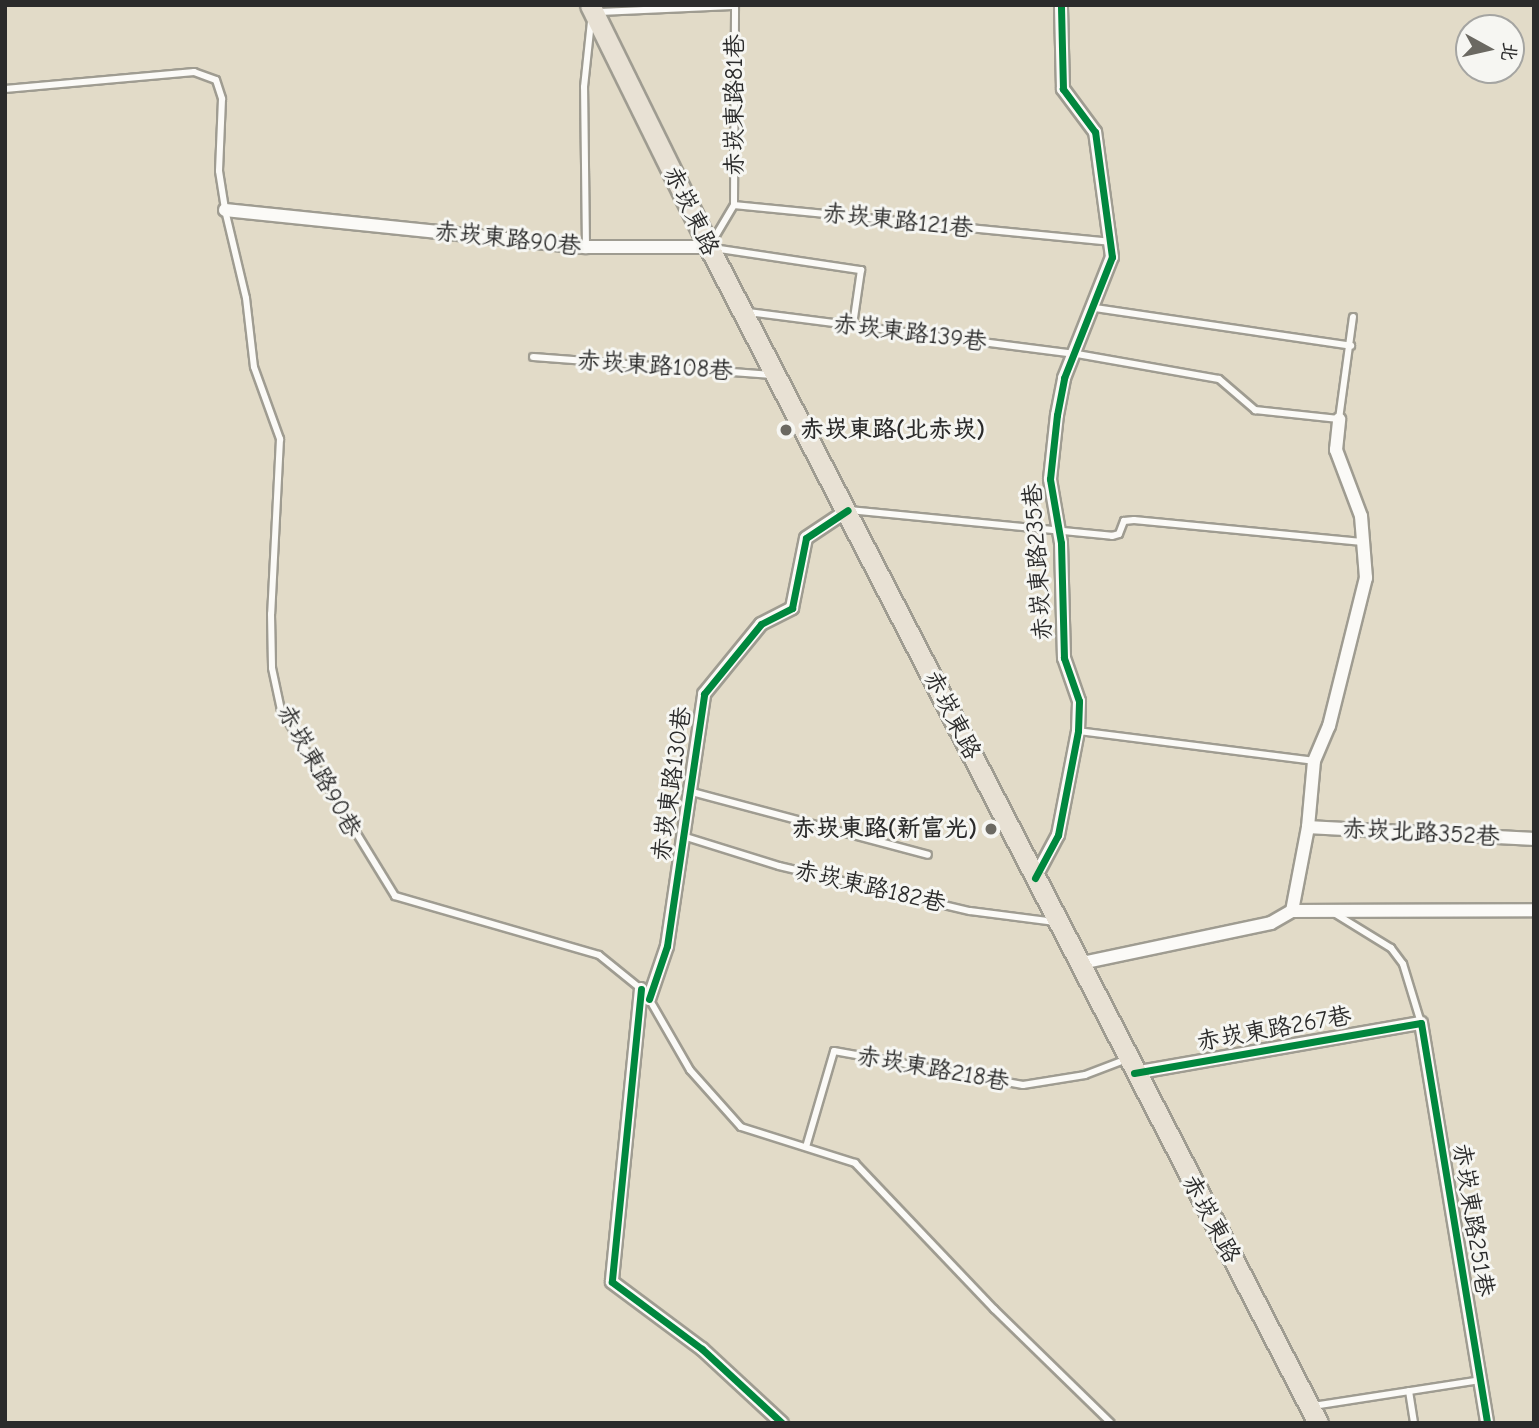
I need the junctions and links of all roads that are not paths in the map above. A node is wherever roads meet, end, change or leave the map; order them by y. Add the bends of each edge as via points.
1 (1061, 5) edge
2 (736, 6) edge
3 (591, 9) edge
4 (5, 89) edge
5 (734, 205) junction
6 (225, 210) junction
7 (1111, 243) junction
8 (586, 247) junction
9 (709, 247) junction
10 (1095, 309) junction
11 (743, 311) junction
12 (1353, 317) dead end
13 (853, 325) junction
14 (1351, 346) junction
15 (1077, 354) junction
16 (533, 357) dead end
17 (776, 375) junction
18 (1339, 419) junction
19 (848, 510) junction
20 (1058, 528) junction
21 (1366, 542) junction
22 (1078, 732) junction
23 (1314, 761) junction
24 (692, 792) junction
25 (1308, 827) junction
26 (686, 837) junction
27 (1534, 839) edge
28 (928, 855) dead end
29 (1035, 878) junction
30 (1534, 910) edge
31 (1292, 911) junction
32 (1333, 913) junction
33 (1056, 922) junction
34 (1077, 964) junction
35 (645, 994) junction
36 (1421, 1024) junction
37 (1131, 1066) junction
38 (806, 1147) junction
39 (1480, 1380) junction
40 (1409, 1391) junction
41 (1314, 1415) edge
42 (782, 1423) edge
43 (1111, 1423) edge
44 (1414, 1423) edge
45 (1488, 1423) edge

1 - 7 street, 赤崁東路235巷 via 1063,89 1095,132
2 - 3 lane, 赤崁東路81巷
2 - 5 lane, 赤崁東路81巷
3 - 8 lane via 583,87
3 - 9 main road, 赤崁東路
4 - 6 lane, 赤崁東路90巷 via 194,72 216,80 222,99 219,171
5 - 7 lane, 赤崁東路121巷
5 - 9 lane
6 - 8 street, 赤崁東路90巷
6 - 35 lane, 赤崁東路90巷 via 246,298 254,367 281,439 271,614 272,668 281,710 395,896 599,956
7 - 10 street, 赤崁東路235巷 via 1110,268
8 - 9 street, 赤崁東路90巷
9 - 11 main road, 赤崁東路
9 - 13 lane via 861,270
10 - 14 lane
10 - 15 street, 赤崁東路235巷
11 - 13 lane, 赤崁東路139巷
11 - 17 main road, 赤崁東路
12 - 14 lane
13 - 15 lane, 赤崁東路139巷
14 - 18 lane
15 - 18 lane, 赤崁東路139巷 via 1219,379 1255,410
15 - 20 street, 赤崁東路235巷 via 1065,378 1049,479
16 - 17 lane, 赤崁東路108巷
17 - 19 main road, 赤崁東路
18 - 21 street via 1336,450
19 - 20 lane
19 - 24 street, 赤崁東路130巷 via 806,538 792,608 761,624 705,694 699,711
19 - 29 main road, 赤崁東路
20 - 21 lane via 1116,536 1124,521 1134,520
20 - 22 street, 赤崁東路235巷 via 1064,658 1077,690
21 - 23 street via 1360,616 1329,726
22 - 23 lane
22 - 29 street, 赤崁東路235巷 via 1058,835
23 - 25 street
24 - 26 street, 赤崁東路130巷
24 - 28 lane, 赤崁東路182巷
25 - 27 street, 赤崁北路352巷
25 - 31 street
26 - 33 lane, 赤崁東路182巷 via 779,866 970,911
26 - 35 street, 赤崁東路130巷 via 667,946
29 - 33 main road, 赤崁東路
30 - 32 street, 赤崁東路251巷
31 - 32 street, 赤崁東路251巷
31 - 34 street, 赤崁東路251巷 via 1271,923
32 - 36 lane, 赤崁東路251巷 via 1391,948 1403,964
33 - 34 main road, 赤崁東路
34 - 37 main road, 赤崁東路
35 - 38 lane via 690,1070 741,1127
35 - 42 street, 赤崁東路130巷 via 612,1282 702,1349
36 - 37 street, 赤崁東路267巷
36 - 39 street, 赤崁東路251巷
37 - 38 lane, 赤崁東路218巷 via 1023,1085 834,1051
37 - 41 main road, 赤崁東路
38 - 43 lane via 855,1163 993,1309
39 - 40 lane
39 - 45 street, 赤崁東路251巷
40 - 41 lane
40 - 44 lane

